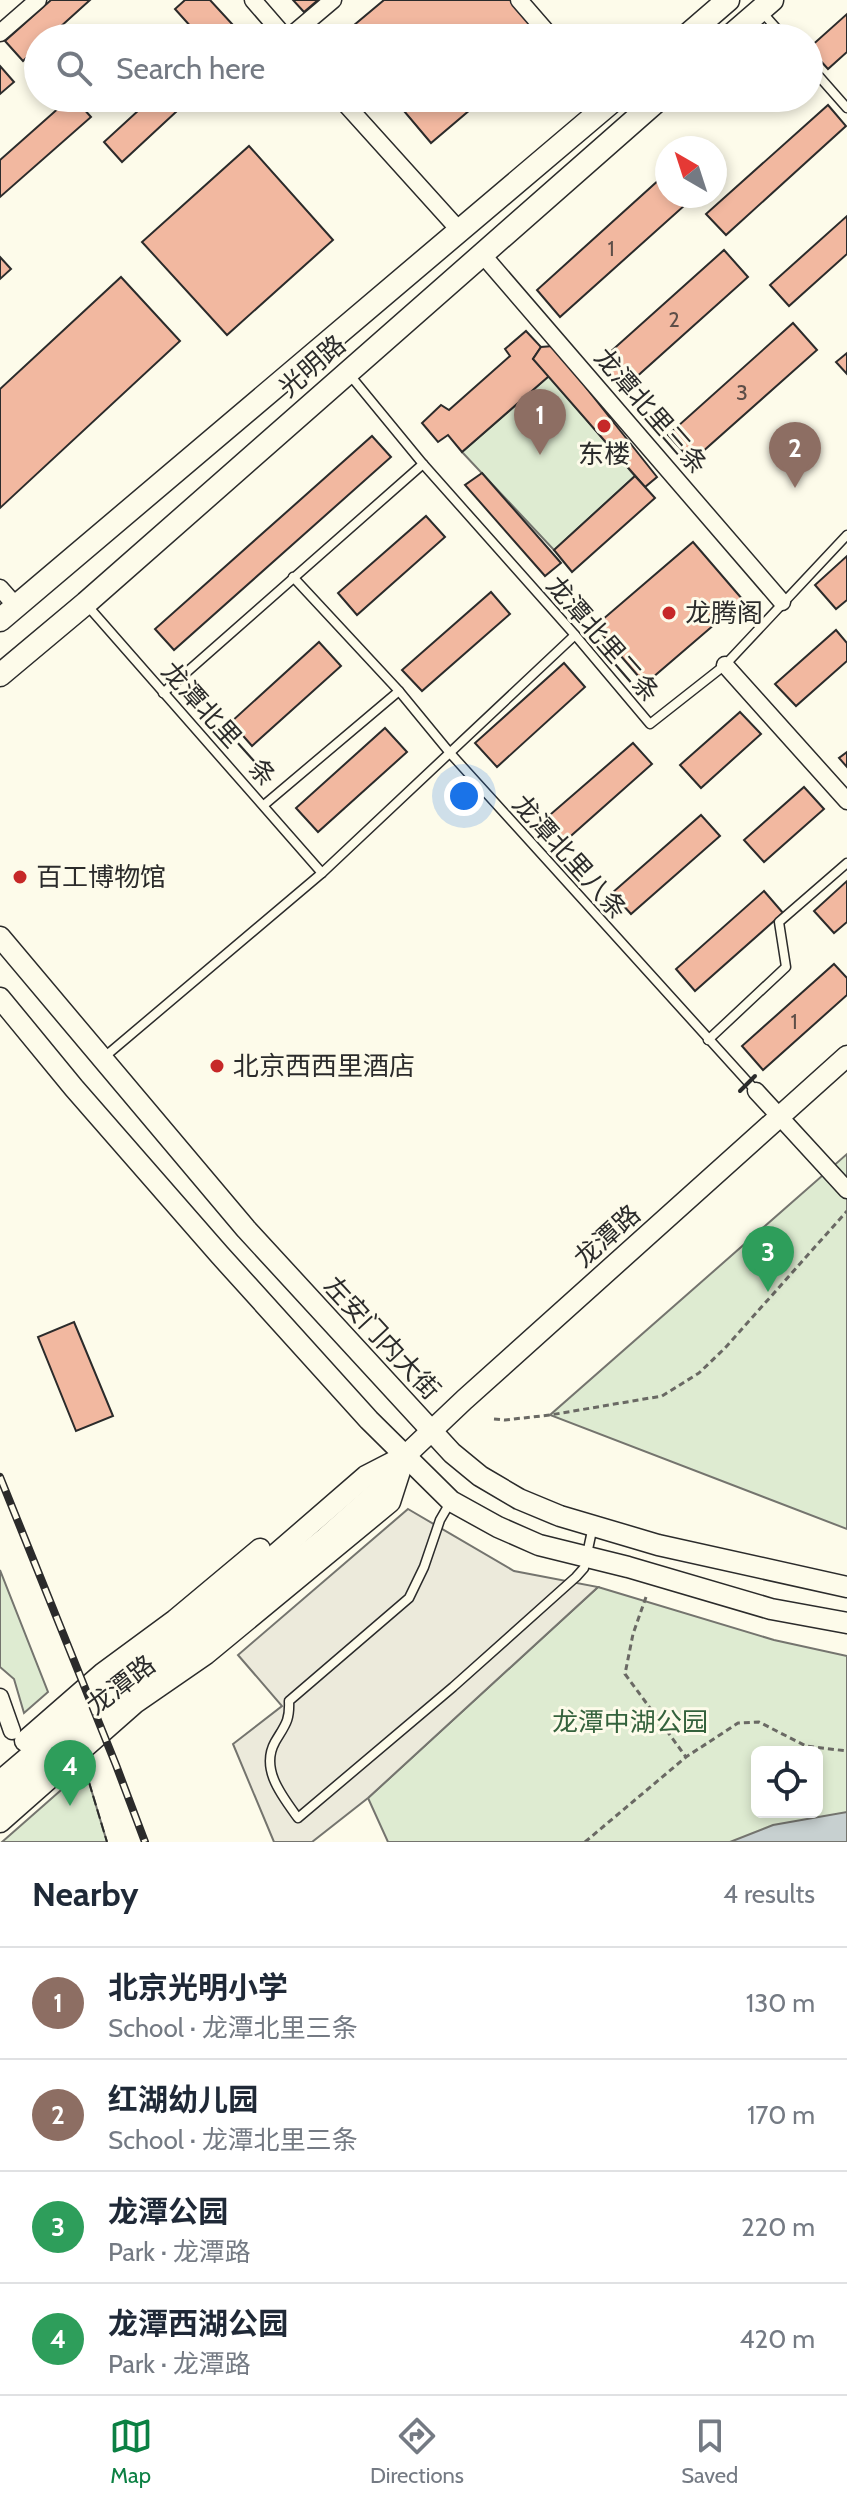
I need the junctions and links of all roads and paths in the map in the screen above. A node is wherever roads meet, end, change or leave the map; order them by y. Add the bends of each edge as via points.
1 (38, 0) edge
2 (253, 0) edge
3 (333, 0) edge
4 (519, 0) edge
5 (728, 0) edge
6 (766, 5) edge
7 (274, 24) edge
8 (304, 24) edge
9 (540, 24) edge
10 (700, 24) edge
11 (744, 24) edge
12 (777, 24) edge
13 (0, 33) edge
14 (823, 81) edge
15 (847, 108) edge
16 (353, 112) edge
17 (595, 112) edge
18 (644, 112) edge
19 (460, 231) junction
20 (482, 254) junction
21 (347, 372) junction
22 (423, 464) junction
23 (847, 535) edge
24 (293, 577) junction
25 (0, 588) edge
26 (782, 602) junction
27 (86, 603) junction
28 (8, 613) edge
29 (575, 635) junction
30 (725, 665) junction
31 (0, 675) edge
32 (399, 691) junction
33 (163, 693) junction
34 (450, 753) junction
35 (847, 801) edge
36 (264, 805) junction
37 (847, 863) edge
38 (322, 873) junction
39 (0, 937) edge
40 (0, 998) edge
41 (708, 1040) junction
42 (847, 1056) edge
43 (102, 1060) junction
44 (756, 1091) joint
45 (779, 1116) junction
46 (847, 1190) edge
47 (847, 1211) edge
48 (494, 1419) dead end
49 (432, 1430) junction
50 (405, 1456) junction
51 (451, 1501) junction
52 (593, 1525) junction
53 (588, 1556) junction
54 (847, 1587) edge
55 (646, 1597) dead end
56 (847, 1623) edge
57 (0, 1697) edge
58 (12, 1731) dead end
59 (847, 1751) edge
60 (686, 1757) junction
61 (0, 1763) edge
62 (0, 1781) edge
63 (0, 1800) edge
64 (0, 1822) edge
65 (585, 1842) edge

1 - 13 street
2 - 7 street
3 - 8 street
4 - 9 street
5 - 10 main road
6 - 11 main road
6 - 12 lane
14 - 15 lane
16 - 19 street
17 - 19 main road, 光明路
18 - 20 main road, 光明路
19 - 28 main road, 光明路
20 - 21 main road, 光明路
20 - 26 street, 龙潭北里三条
21 - 22 lane, 龙潭北里二条
21 - 27 main road, 光明路
22 - 24 lane
22 - 29 lane, 龙潭北里二条
23 - 26 lane, 龙潭北里二条
24 - 32 lane, 龙潭北里八条
24 - 33 lane
25 - 28 street
26 - 30 lane, 龙潭北里二条
27 - 31 main road, 光明路
27 - 33 lane, 龙潭北里一条
29 - 30 lane, 龙潭北里二条 via 650,724
29 - 34 lane
30 - 35 street
32 - 34 lane, 龙潭北里八条
32 - 36 lane
33 - 36 lane, 龙潭北里一条
34 - 38 lane
34 - 41 lane, 龙潭北里八条
36 - 38 lane, 龙潭北里一条
37 - 41 lane via 779,922 786,967
38 - 43 lane
39 - 43 street, 左安门内大街
40 - 50 street via 219,1254
41 - 44 lane, 龙潭北里八条
42 - 45 street, 龙潭路
43 - 49 street, 左安门内大街 via 246,1229
44 - 45 street
45 - 46 street
45 - 49 street, 龙潭路
47 - 48 path via 725,1348 699,1373 662,1396
49 - 50 street, 龙潭路
49 - 52 street, 左安门内大街 via 480,1476 519,1499
50 - 51 street
50 - 61 street, 龙潭路 via 358,1467
50 - 62 street, 龙潭路 via 366,1476 186,1632 120,1679
50 - 63 street, 龙潭路 via 379,1490 325,1538 126,1692
50 - 64 street, 龙潭路 via 390,1502 206,1654 135,1703
51 - 53 street via 539,1545
51 - 53 lane via 409,1598 289,1701 290,1718 272,1746 269,1771 298,1818 576,1577
52 - 53 lane
52 - 54 street, 左安门内大街 via 658,1545
53 - 56 street via 771,1609
55 - 60 path via 625,1674
57 - 58 street
59 - 60 path via 806,1746 749,1722 738,1723
60 - 65 path

